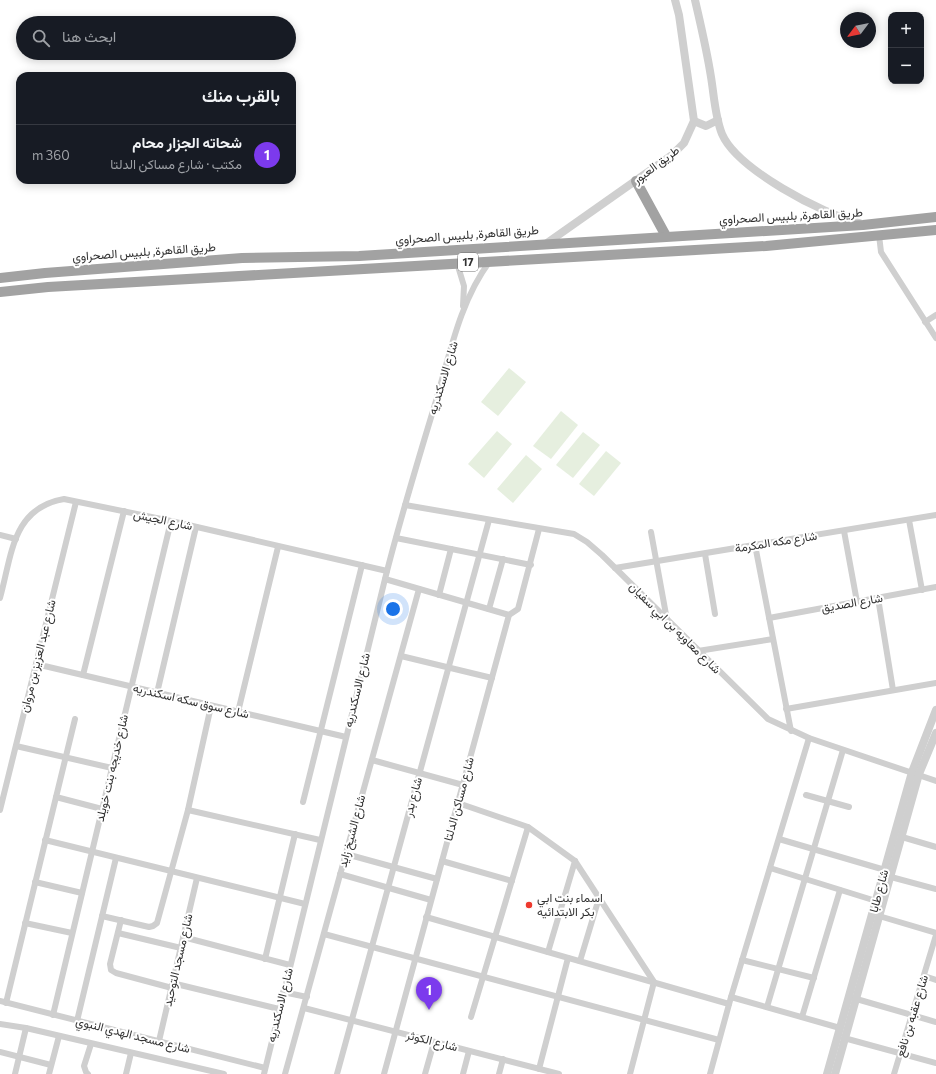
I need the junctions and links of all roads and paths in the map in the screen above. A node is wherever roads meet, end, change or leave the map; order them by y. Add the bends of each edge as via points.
1 (675, 0) edge
2 (695, 0) edge
3 (718, 120) junction
4 (694, 121) junction
5 (636, 181) junction
6 (935, 215) edge
7 (863, 225) junction
8 (936, 230) edge
9 (879, 235) junction
10 (666, 236) junction
11 (547, 243) junction
12 (274, 257) junction
13 (242, 258) junction
14 (491, 261) junction
15 (457, 263) junction
16 (273, 275) junction
17 (244, 277) junction
18 (0, 278) edge
19 (0, 292) edge
20 (463, 309) junction
21 (936, 315) edge
22 (925, 322) junction
23 (936, 338) edge
24 (76, 502) junction
25 (405, 505) junction
26 (124, 512) junction
27 (936, 516) edge
28 (489, 520) junction
29 (909, 520) junction
30 (171, 521) junction
31 (196, 527) junction
32 (539, 529) junction
33 (844, 530) junction
34 (651, 532) dead end
35 (0, 535) edge
36 (396, 538) junction
37 (16, 539) junction
38 (755, 545) junction
39 (278, 547) junction
40 (452, 549) junction
41 (705, 554) junction
42 (480, 555) junction
43 (503, 559) junction
44 (656, 562) junction
45 (362, 565) junction
46 (531, 565) junction
47 (615, 568) junction
48 (387, 571) junction
49 (385, 579) junction
50 (936, 587) edge
51 (419, 589) junction
52 (922, 590) junction
53 (439, 595) junction
54 (0, 598) edge
55 (878, 598) junction
56 (466, 602) junction
57 (857, 602) junction
58 (489, 609) junction
59 (715, 614) dead end
60 (509, 615) junction
61 (768, 618) junction
62 (667, 620) junction
63 (773, 639) junction
64 (698, 651) junction
65 (401, 656) junction
66 (36, 664) junction
67 (449, 668) junction
68 (83, 675) junction
69 (492, 678) junction
70 (936, 682) edge
71 (131, 687) junction
72 (893, 690) junction
73 (157, 693) junction
74 (211, 706) junction
75 (786, 710) junction
76 (936, 710) edge
77 (238, 712) junction
78 (75, 719) dead end
79 (320, 731) junction
80 (790, 731) junction
81 (936, 733) edge
82 (346, 737) junction
83 (809, 738) junction
84 (16, 746) junction
85 (843, 750) junction
86 (66, 757) junction
87 (372, 760) junction
88 (112, 768) junction
89 (420, 773) junction
90 (915, 773) junction
91 (936, 781) edge
92 (463, 785) junction
93 (806, 795) dead end
94 (56, 797) junction
95 (828, 801) junction
96 (303, 802) dead end
97 (458, 802) junction
98 (849, 807) dead end
99 (102, 809) junction
100 (0, 810) edge
101 (188, 810) junction
102 (528, 827) junction
103 (295, 834) junction
104 (902, 837) junction
105 (779, 839) junction
106 (45, 840) junction
107 (320, 840) junction
108 (936, 847) edge
109 (814, 849) junction
110 (92, 852) junction
111 (346, 854) junction
112 (116, 858) junction
113 (442, 861) junction
114 (575, 861) junction
115 (394, 867) junction
116 (770, 868) junction
117 (171, 871) junction
118 (888, 873) junction
119 (340, 874) junction
120 (197, 878) junction
121 (437, 879) junction
122 (805, 879) junction
123 (512, 881) junction
124 (35, 882) junction
125 (388, 888) junction
126 (936, 889) edge
127 (840, 890) junction
128 (82, 893) junction
129 (280, 898) junction
130 (599, 898) junction
131 (431, 900) junction
132 (876, 901) junction
133 (305, 904) junction
134 (102, 916) junction
135 (879, 916) junction
136 (426, 917) junction
137 (122, 920) junction
138 (25, 923) junction
139 (118, 933) junction
140 (72, 934) junction
141 (324, 934) junction
142 (936, 934) edge
143 (184, 936) junction
144 (495, 937) junction
145 (372, 947) junction
146 (181, 948) junction
147 (548, 952) junction
148 (414, 958) junction
149 (568, 958) junction
150 (265, 959) junction
151 (742, 960) junction
152 (580, 961) junction
153 (290, 965) junction
154 (778, 969) junction
155 (924, 976) junction
156 (483, 977) junction
157 (814, 978) junction
158 (936, 980) edge
159 (654, 982) junction
160 (172, 986) junction
161 (283, 992) junction
162 (307, 997) junction
163 (558, 997) junction
164 (731, 997) junction
165 (852, 997) junction
166 (3, 1002) edge
167 (729, 1004) junction
168 (767, 1007) junction
169 (304, 1008) junction
170 (279, 1009) junction
171 (53, 1015) junction
172 (912, 1015) junction
173 (471, 1017) dead end
174 (802, 1017) junction
175 (644, 1020) junction
176 (76, 1021) junction
177 (352, 1021) junction
178 (936, 1022) edge
179 (0, 1024) edge
180 (26, 1028) junction
181 (840, 1028) junction
182 (395, 1032) junction
183 (59, 1036) junction
184 (844, 1038) junction
185 (719, 1040) junction
186 (159, 1041) junction
187 (434, 1042) junction
188 (91, 1044) junction
189 (469, 1051) junction
190 (0, 1052) edge
191 (131, 1053) junction
192 (900, 1054) junction
193 (19, 1057) junction
194 (503, 1059) junction
195 (936, 1063) edge
196 (52, 1065) junction
197 (539, 1069) junction
198 (264, 1071) edge
199 (15, 1074) edge
200 (49, 1074) edge
201 (88, 1074) edge
202 (126, 1074) edge
203 (224, 1074) edge
204 (286, 1074) edge
205 (337, 1074) edge
206 (384, 1074) edge
207 (425, 1074) edge
208 (463, 1074) edge
209 (499, 1074) edge
210 (559, 1074) edge
211 (630, 1074) edge
212 (710, 1074) edge
213 (827, 1074) edge
214 (835, 1074) edge
215 (894, 1074) edge

1 - 4 street
2 - 3 street
3 - 4 street via 706,126
3 - 7 street via 727,144 744,162 814,207
4 - 5 street, طريق العبور via 679,150
5 - 10 highway
5 - 11 street, طريق العبور
6 - 7 highway, طريق القاهرة, بلبيس الصحراوي / 17
7 - 10 highway, طريق القاهرة, بلبيس الصحراوي / 17
8 - 9 highway, طريق القاهرة, بلبيس الصحراوي / 17
9 - 14 highway, طريق القاهرة, بلبيس الصحراوي / 17 via 766,246
9 - 22 street via 881,252
10 - 11 highway, طريق القاهرة, بلبيس الصحراوي / 17
11 - 12 highway, طريق القاهرة, بلبيس الصحراوي / 17 via 359,256
12 - 13 highway, طريق القاهرة, بلبيس الصحراوي / 17
12 - 16 highway via 270,264
13 - 17 highway via 246,261 248,269
13 - 18 highway, طريق القاهرة, بلبيس الصحراوي / 17
14 - 15 highway, طريق القاهرة, بلبيس الصحراوي / 17
14 - 20 street, شارع الاسكندريه via 480,275
15 - 16 highway, طريق القاهرة, بلبيس الصحراوي / 17
15 - 20 street, شارع الاسكندريه via 464,286
16 - 17 highway, طريق القاهرة, بلبيس الصحراوي / 17
17 - 19 highway, طريق القاهرة, بلبيس الصحراوي / 17 via 48,287
20 - 25 street, شارع الاسكندريه
21 - 22 street
22 - 23 street
24 - 26 street, شارع الجيش
24 - 37 street, شارع الجيش via 64,499 51,501 39,507 21,526
24 - 66 street, شارع عبد العزيز بن مروان
25 - 28 street, شارع معاويه بن ابي سفيان
25 - 36 street, شارع الاسكندريه
26 - 30 street, شارع الجيش
26 - 68 street
27 - 29 street, شارع مكه المكرمة
28 - 32 street, شارع معاويه بن ابي سفيان
28 - 42 street, شارع بدر
29 - 33 street, شارع مكه المكرمة
29 - 52 street
30 - 31 street, شارع الجيش
30 - 71 street, شارع خديجه بنت خويلد
31 - 39 street, شارع الجيش
31 - 73 street
32 - 46 street, شارع مساكن الدلتا
32 - 47 street, شارع معاويه بن ابي سفيان via 574,534 587,542
33 - 38 street, شارع مكه المكرمة
33 - 57 street
34 - 44 street
35 - 37 street
36 - 40 street
36 - 48 street, شارع الاسكندريه
37 - 54 street, شارع الجيش
38 - 41 street, شارع مكه المكرمة
38 - 61 street
39 - 45 street, شارع الجيش
39 - 77 street
40 - 42 street
40 - 53 street
41 - 44 street, شارع مكه المكرمة
41 - 59 street
42 - 43 street
42 - 56 street, شارع بدر
43 - 46 street
43 - 58 street
44 - 47 street, شارع مكه المكرمة
44 - 62 street
45 - 48 street, شارع الجيش
45 - 79 street
46 - 60 street, شارع مساكن الدلتا via 518,609
47 - 62 street, شارع معاويه بن ابي سفيان
48 - 49 street, شارع الاسكندريه
49 - 51 street
49 - 82 street, شارع الاسكندريه
50 - 52 street, شارع الصديق
51 - 53 street
51 - 65 street, شارع الشيخ زايد
52 - 55 street, شارع الصديق
53 - 56 street
55 - 57 street, شارع الصديق
55 - 72 street
56 - 58 street
56 - 67 street, شارع بدر
57 - 61 street, شارع الصديق
58 - 60 street
60 - 69 street, شارع مساكن الدلتا
61 - 63 street
62 - 64 street, شارع معاويه بن ابي سفيان
63 - 64 street
63 - 75 street
64 - 80 street, شارع معاويه بن ابي سفيان via 756,709
65 - 67 street
65 - 87 street, شارع الشيخ زايد
66 - 68 street, شارع سوق سكه اسكندريه
66 - 84 street, شارع عبد العزيز بن مروان
67 - 69 street
67 - 89 street, شارع بدر
68 - 71 street, شارع سوق سكه اسكندريه
69 - 92 street, شارع مساكن الدلتا
70 - 72 street
71 - 73 street, شارع سوق سكه اسكندريه
71 - 88 street, شارع خديجه بنت خويلد
72 - 75 street
73 - 74 street, شارع سوق سكه اسكندريه
74 - 77 street, شارع سوق سكه اسكندريه
74 - 101 street
75 - 80 street
76 - 90 street, شارع طابا
77 - 79 street, شارع سوق سكه اسكندريه
78 - 86 street
79 - 82 street, شارع سوق سكه اسكندريه
79 - 96 street
80 - 83 street, شارع معاويه بن ابي سفيان
81 - 90 street, شارع طابا
82 - 107 street, شارع الاسكندريه
83 - 85 street, شارع معاويه بن ابي سفيان
83 - 105 street
84 - 86 street
84 - 100 street, شارع عبد العزيز بن مروان
85 - 90 street, شارع معاويه بن ابي سفيان
85 - 95 street
86 - 88 street
86 - 94 street
87 - 89 street
87 - 111 street, شارع الشيخ زايد
88 - 99 street, شارع خديجه بنت خويلد
89 - 92 street
89 - 115 street, شارع بدر
90 - 91 street, شارع معاويه بن ابي سفيان
90 - 104 street, شارع طابا
90 - 118 street, شارع طابا
92 - 97 street, شارع مساكن الدلتا
93 - 95 street
94 - 99 street
94 - 106 street
95 - 98 street
95 - 109 street
97 - 102 street
97 - 113 street, شارع مساكن الدلتا
99 - 110 street, شارع خديجه بنت خويلد
101 - 103 street
101 - 117 street
102 - 114 street
102 - 123 street
103 - 107 street
103 - 129 street
104 - 108 street
104 - 118 street, شارع طابا
105 - 109 street
105 - 116 street
106 - 110 street
106 - 124 street
107 - 133 street, شارع الاسكندريه
109 - 118 street
109 - 122 street
110 - 112 street
110 - 128 street, شارع خديجه بنت خويلد
111 - 115 street
111 - 119 street, شارع الشيخ زايد
112 - 117 street
112 - 134 street
113 - 121 street, شارع مساكن الدلتا
113 - 123 street
114 - 130 street
114 - 147 street
115 - 121 street
115 - 125 street, شارع بدر
116 - 122 street
116 - 151 street
117 - 120 street
117 - 137 street via 156,925 149,927
118 - 126 street
118 - 132 street, شارع طابا
118 - 135 street, شارع طابا
119 - 125 street
119 - 141 street, شارع الشيخ زايد
120 - 129 street
120 - 143 street, شارع مسجد التوحيد
121 - 131 street, شارع مساكن الدلتا
122 - 127 street
122 - 154 street
123 - 144 street
124 - 128 street
124 - 138 street
125 - 131 street
125 - 145 street, شارع بدر
127 - 132 street
127 - 157 street
128 - 140 street, شارع خديجه بنت خويلد
129 - 133 street
129 - 150 street
130 - 152 street
130 - 159 street
131 - 136 street, شارع مساكن الدلتا
132 - 165 street, شارع طابا
133 - 153 street, شارع الاسكندريه
134 - 137 street
134 - 176 street
135 - 142 street
135 - 165 street, شارع طابا
136 - 144 street
136 - 148 street, شارع مساكن الدلتا
137 - 139 street
138 - 140 street
138 - 166 street
139 - 146 street
139 - 160 street via 110,964 113,972
140 - 171 street, شارع خديجه بنت خويلد
141 - 145 street
141 - 162 street, شارع الشيخ زايد
142 - 155 street, شارع عقبه بن نافع
143 - 146 street, شارع مسجد التوحيد
143 - 150 street
144 - 147 street
144 - 156 street
145 - 148 street
145 - 177 street, شارع بدر
146 - 160 street, شارع مسجد التوحيد
147 - 149 street
148 - 156 street
148 - 182 street, شارع مساكن الدلتا
149 - 152 street
149 - 163 street
150 - 153 street
151 - 154 street
151 - 164 street
152 - 159 street
153 - 161 street, شارع الاسكندريه
154 - 157 street
154 - 168 street
155 - 158 street
155 - 172 street, شارع عقبه بن نافع
156 - 163 street
156 - 173 street
157 - 174 street
159 - 167 street
159 - 175 street
160 - 170 street
160 - 186 street, شارع مسجد التوحيد
161 - 162 street
161 - 170 street, شارع الاسكندريه
162 - 169 street, شارع الشيخ زايد
163 - 175 street
163 - 197 street
164 - 167 street
164 - 168 street
165 - 172 street
165 - 181 street, شارع طابا
165 - 184 street, شارع طابا
166 - 171 street, شارع مسجد الهدي النبوي
167 - 185 street
168 - 174 street
169 - 177 street, شارع الكوثر
169 - 204 street, شارع الشيخ زايد
170 - 198 street, شارع الاسكندريه
171 - 176 street, شارع مسجد الهدي النبوي
172 - 178 street
172 - 192 street, شارع عقبه بن نافع
174 - 181 street
175 - 185 street
175 - 211 street
176 - 186 street, شارع مسجد الهدي النبوي
177 - 182 street, شارع الكوثر
177 - 205 street, شارع بدر
179 - 180 street, شارع مسجد الهدي النبوي
180 - 183 street, شارع مسجد الهدي النبوي
180 - 193 street
181 - 213 street, شارع طابا
182 - 187 street, شارع الكوثر
182 - 206 street, شارع مساكن الدلتا
183 - 188 street, شارع مسجد الهدي النبوي
183 - 196 street
184 - 192 street
184 - 214 street, شارع طابا
185 - 212 street
186 - 198 street, شارع مسجد الهدي النبوي
187 - 189 street, شارع الكوثر
187 - 207 street
188 - 191 street, شارع مسجد الهدي النبوي
188 - 201 street via 84,1066
189 - 194 street, شارع الكوثر
189 - 208 street
190 - 193 street
191 - 202 street
191 - 203 street, شارع مسجد الهدي النبوي
192 - 195 street
192 - 215 street, شارع عقبه بن نافع
193 - 196 street
193 - 199 street
194 - 197 street, شارع الكوثر
194 - 209 street
196 - 200 street
197 - 210 street, شارع الكوثر

